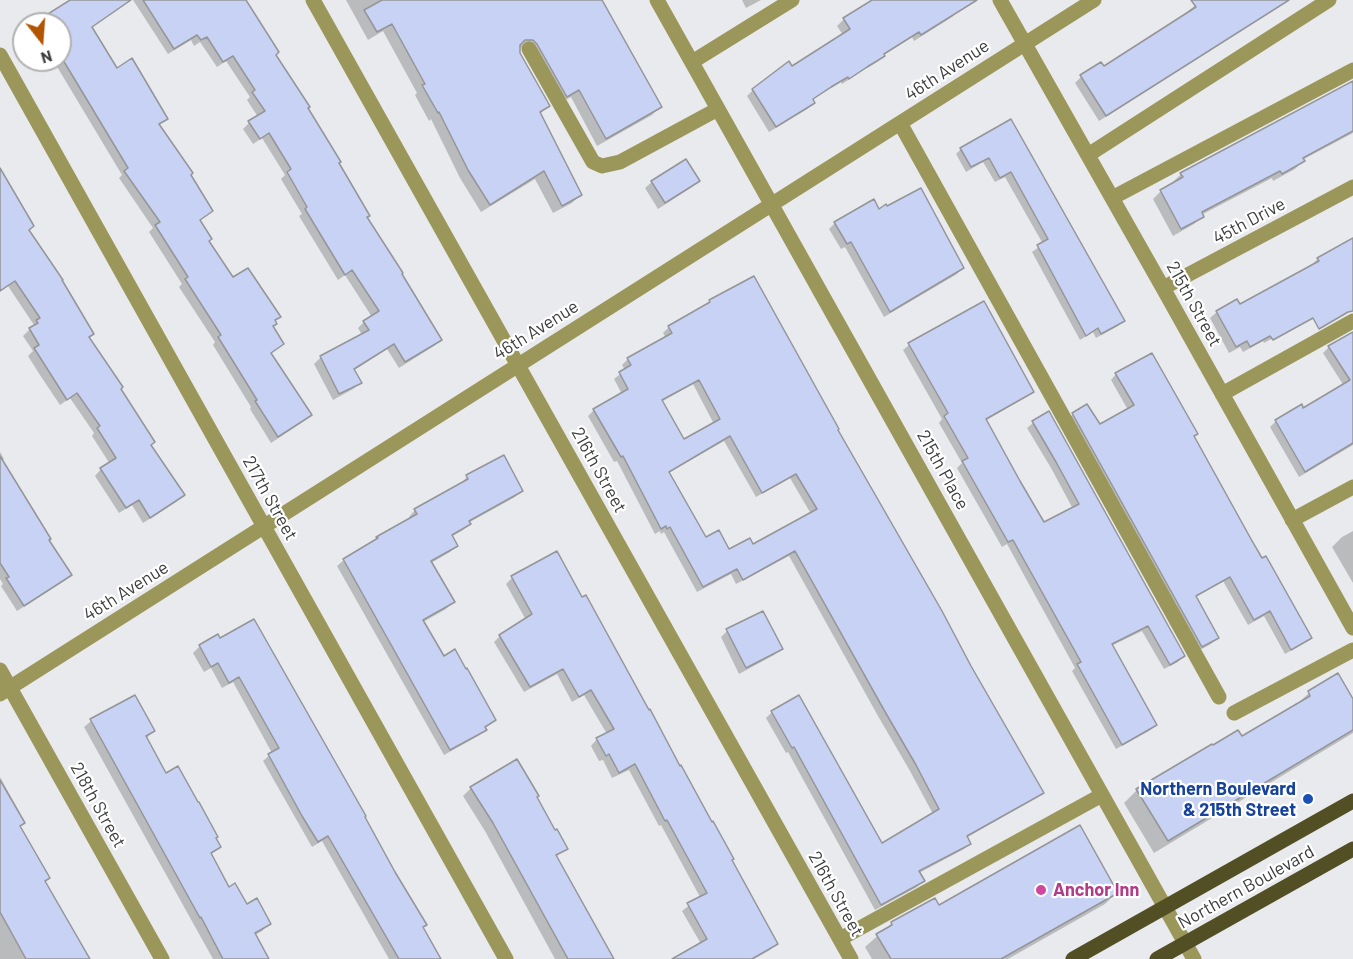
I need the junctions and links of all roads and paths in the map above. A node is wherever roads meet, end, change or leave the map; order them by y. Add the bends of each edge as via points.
1 (313, 0) edge
2 (657, 0) edge
3 (792, 0) edge
4 (1000, 0) edge
5 (1094, 0) edge
6 (1329, 0) edge
7 (1025, 44) junction
8 (529, 49) dead end
9 (0, 55) edge
10 (692, 62) junction
11 (1353, 70) edge
12 (718, 109) junction
13 (900, 123) junction
14 (1088, 155) junction
15 (1353, 187) edge
16 (1112, 198) junction
17 (772, 205) junction
18 (1163, 288) junction
19 (1353, 321) edge
20 (518, 365) junction
21 (1222, 394) junction
22 (1353, 487) edge
23 (1292, 520) junction
24 (263, 526) junction
25 (1353, 628) edge
26 (1353, 650) edge
27 (0, 670) edge
28 (5, 691) edge
29 (1219, 697) dead end
30 (1234, 713) dead end
31 (1102, 795) junction
32 (1353, 801) edge
33 (1353, 849) edge
34 (1165, 907) junction
35 (840, 939) junction
36 (1185, 943) junction
37 (162, 959) edge
38 (507, 959) edge
39 (851, 959) edge
40 (1073, 959) edge
41 (1157, 959) edge
42 (1194, 959) edge

1 - 20 street, 216th Street
2 - 10 street, 215th Place
3 - 10 street
4 - 7 street, 215th Street
5 - 7 street, 46th Avenue
6 - 14 street
7 - 13 street, 46th Avenue
7 - 14 street, 215th Street
8 - 12 street via 593,162 602,166 620,162
9 - 24 street, 217th Street
10 - 12 street, 215th Place
11 - 16 street
12 - 17 street, 215th Place
13 - 17 street, 46th Avenue
13 - 29 street
14 - 16 street, 215th Street
15 - 18 street, 45th Drive
16 - 18 street, 215th Street
17 - 20 street, 46th Avenue
17 - 31 street, 215th Place
18 - 21 street, 215th Street
19 - 21 street
20 - 24 street, 46th Avenue
20 - 35 street, 216th Street
21 - 23 street, 215th Street
22 - 23 street
23 - 25 street, 215th Street
24 - 28 street, 46th Avenue
24 - 38 street, 217th Street
26 - 30 street
27 - 28 street, 218th Street
28 - 37 street, 218th Street
31 - 34 street, 215th Place
31 - 35 street
32 - 34 main road, Northern Boulevard
33 - 36 main road, Northern Boulevard
34 - 36 street, 215th Place
34 - 40 main road, Northern Boulevard
35 - 39 street, 216th Street
36 - 41 main road, Northern Boulevard
36 - 42 street, 215th Place

